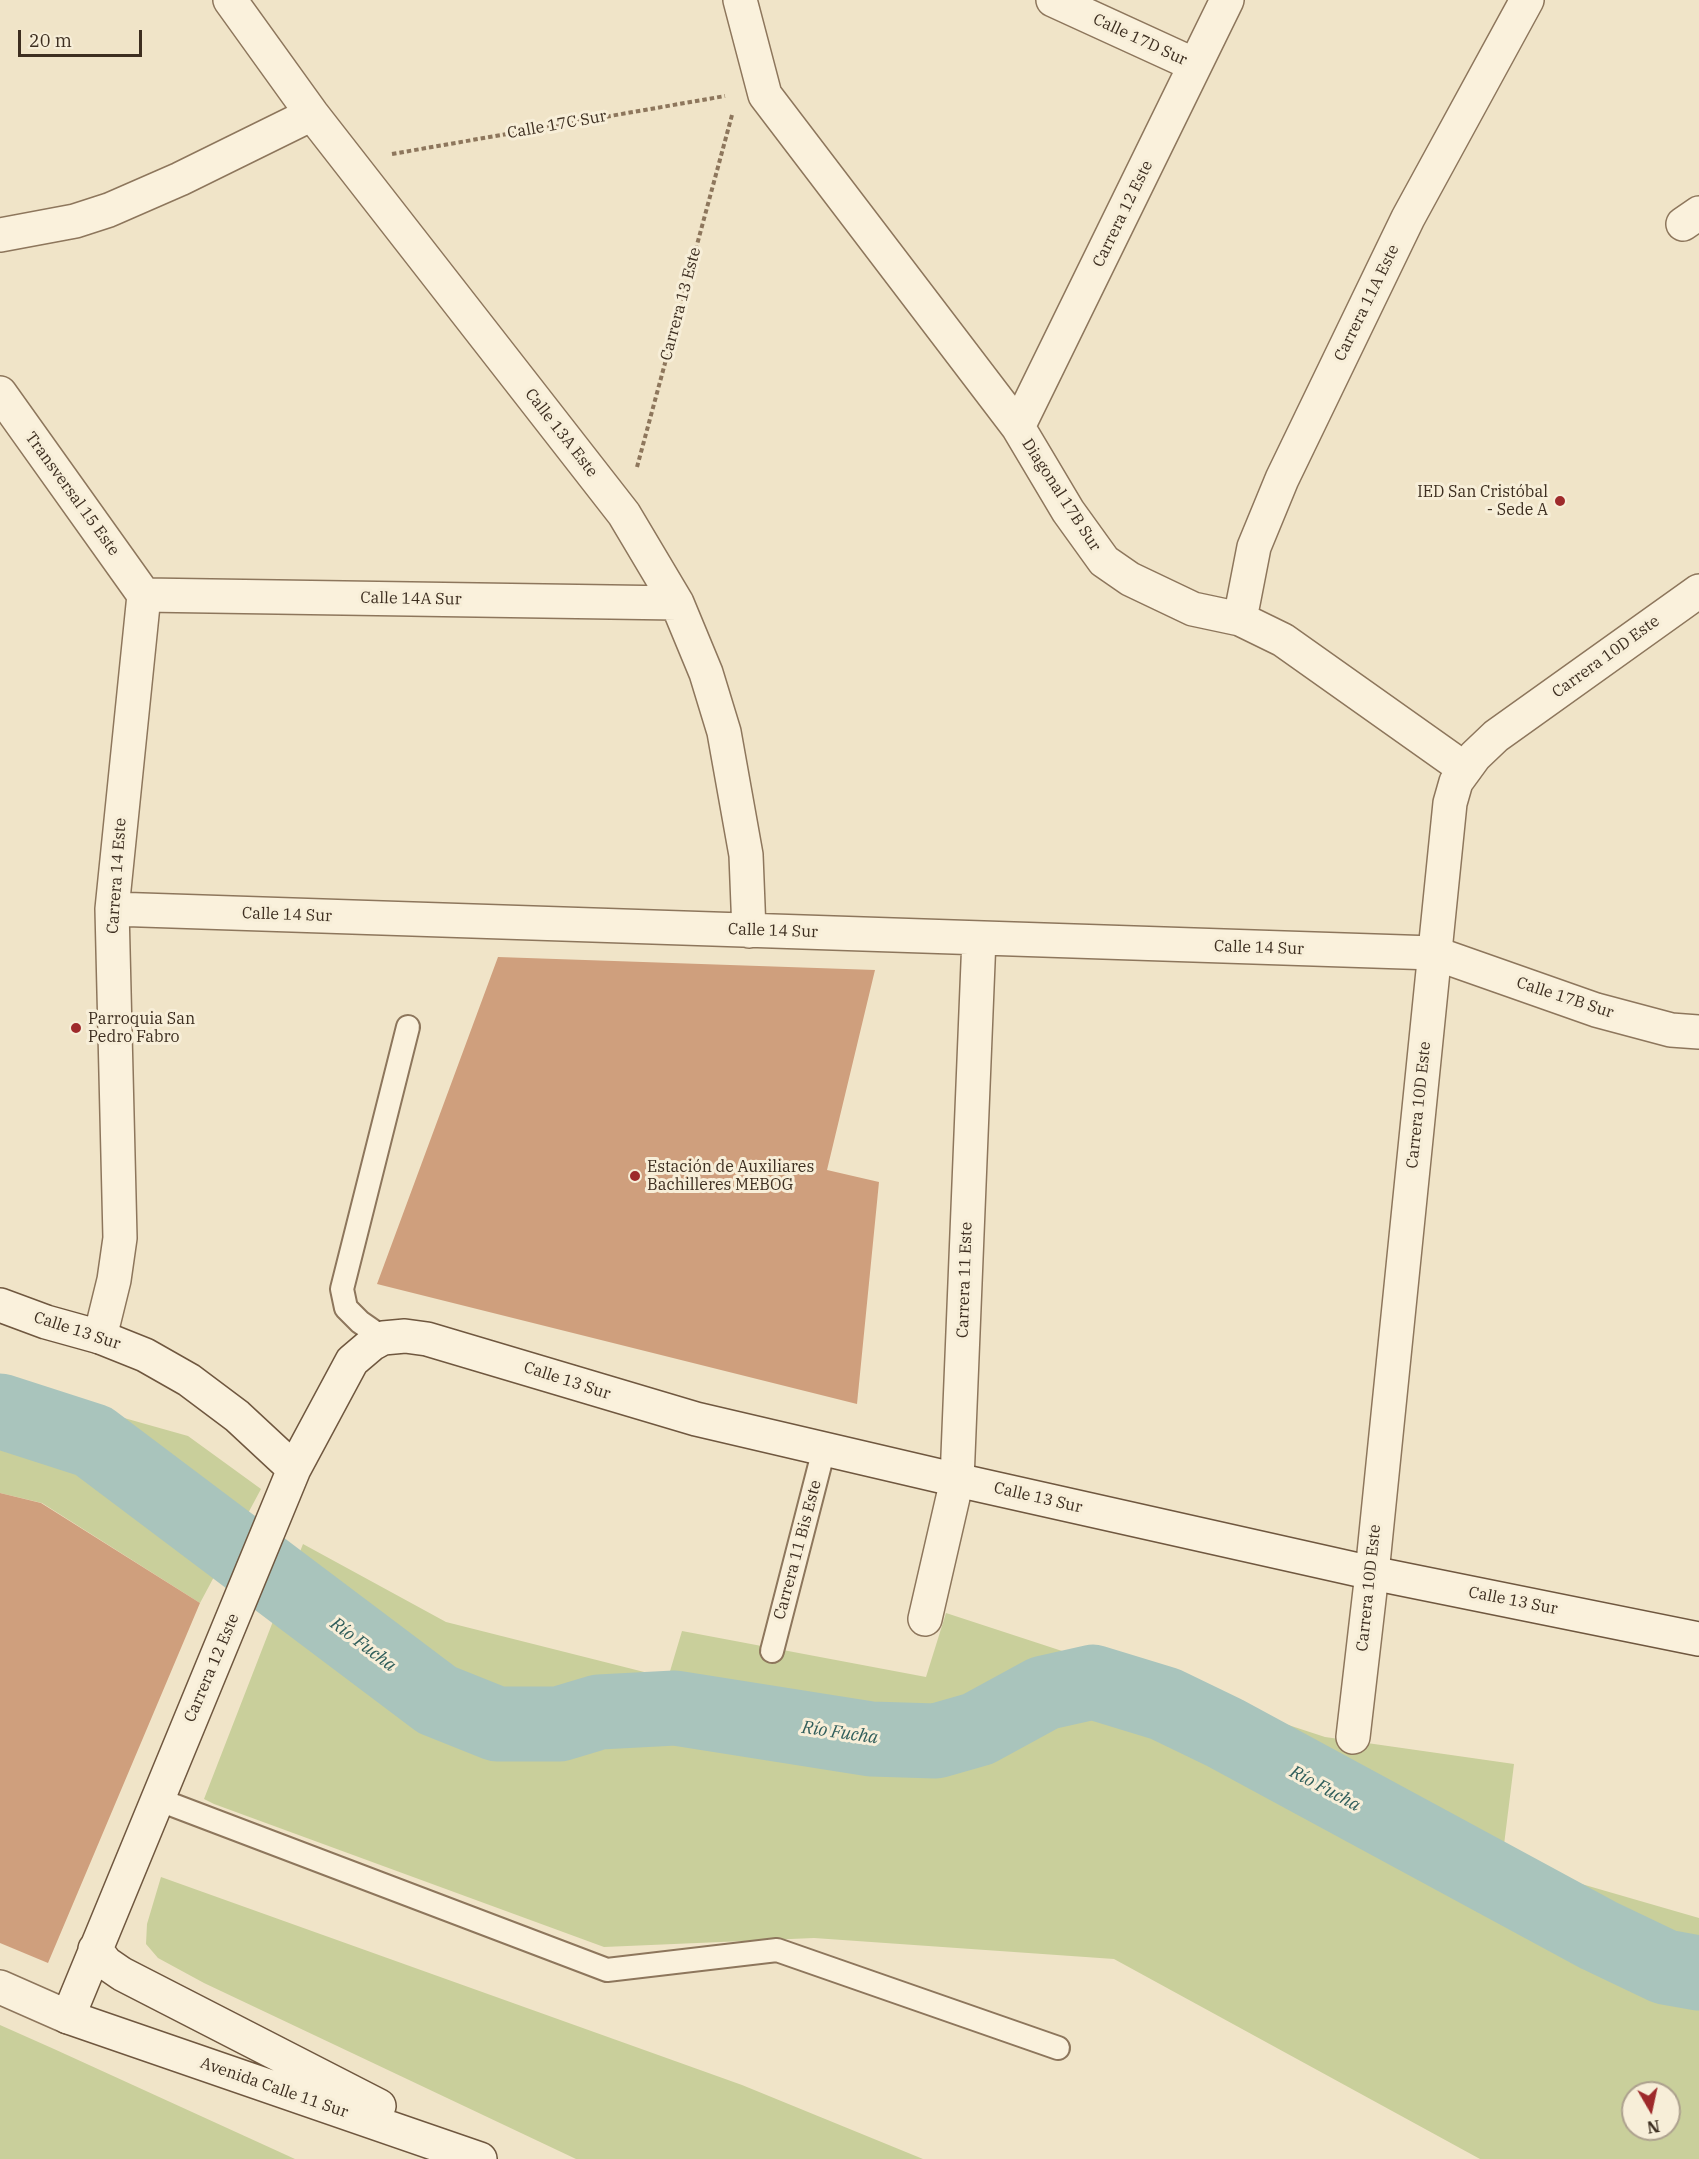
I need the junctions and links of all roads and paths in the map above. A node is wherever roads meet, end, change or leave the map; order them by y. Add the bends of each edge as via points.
1 (230, 0) edge
2 (740, 0) edge
3 (1053, 0) edge
4 (1227, 0) edge
5 (1527, 0) edge
6 (1195, 65) junction
7 (752, 94) junction
8 (312, 114) junction
9 (350, 161) junction
10 (0, 235) edge
11 (0, 393) edge
12 (1018, 427) junction
13 (624, 514) junction
14 (1699, 591) edge
15 (144, 595) junction
16 (677, 603) junction
17 (1240, 619) junction
18 (1465, 768) junction
19 (112, 909) junction
20 (749, 930) junction
21 (979, 938) junction
22 (1434, 953) junction
23 (408, 1027) dead end
24 (1699, 1032) edge
25 (0, 1305) edge
26 (100, 1337) junction
27 (383, 1338) junction
28 (824, 1449) junction
29 (294, 1469) junction
30 (957, 1480) junction
31 (1372, 1573) junction
32 (925, 1619) dead end
33 (1699, 1639) edge
34 (772, 1651) dead end
35 (1353, 1737) dead end
36 (157, 1799) junction
37 (95, 1950) junction
38 (0, 1987) edge
39 (68, 2017) junction
40 (1058, 2048) dead end
41 (481, 2159) edge

1 - 8 street, Calle 13A Este
2 - 7 street
3 - 6 street, Calle 17D Sur
4 - 6 street, Carrera 12 Este
5 - 17 street, Carrera 11A Este via 1408,218 1282,479 1254,547
6 - 12 street, Carrera 12 Este
7 - 9 path, Calle 17C Sur
7 - 12 street, Diagonal 17B Sur
7 - 13 path, Carrera 13 Este
8 - 9 street, Calle 13A Este
8 - 10 street via 180,180 109,210 75,221
9 - 13 street, Calle 13A Este
11 - 15 street, Transversal 15 Este
12 - 17 street, Diagonal 17B Sur via 1104,561 1130,579 1194,609
13 - 16 street, Calle 13A Este
14 - 18 street, Carrera 10D Este via 1496,736
15 - 16 street, Calle 14A Sur
15 - 19 street, Carrera 14 Este
16 - 20 street, Calle 13A Este via 706,673 724,732 746,855
17 - 18 street, Diagonal 17B Sur via 1283,640
18 - 22 street, Carrera 10D Este via 1450,803
19 - 20 street, Calle 14 Sur
19 - 26 street, Carrera 14 Este via 120,1238
20 - 21 street, Calle 14 Sur
21 - 22 street, Calle 14 Sur
21 - 30 street, Carrera 11 Este
22 - 24 street, Calle 17B Sur via 1596,1010 1671,1030
22 - 31 street, Carrera 10D Este
23 - 27 lane via 342,1289 346,1308
25 - 26 street, Calle 13 Sur
26 - 29 street, Calle 13 Sur via 145,1355 189,1380 237,1416
27 - 28 street, Calle 13 Sur via 427,1339 623,1399
27 - 29 street, Carrera 12 Este via 352,1361
28 - 30 street, Calle 13 Sur
28 - 34 lane, Carrera 11 Bis Este
29 - 36 street, Carrera 12 Este
30 - 31 street, Calle 13 Sur
30 - 32 street, Carrera 11 Este
31 - 33 street, Calle 13 Sur
31 - 35 street, Carrera 10D Este
36 - 37 street, Carrera 12 Este
36 - 40 lane via 607,1970 777,1950
37 - 39 street, Carrera 12 Este
37 - 41 street via 122,1974
38 - 39 street, Avenida Calle 11 Sur
39 - 41 street, Avenida Calle 11 Sur

